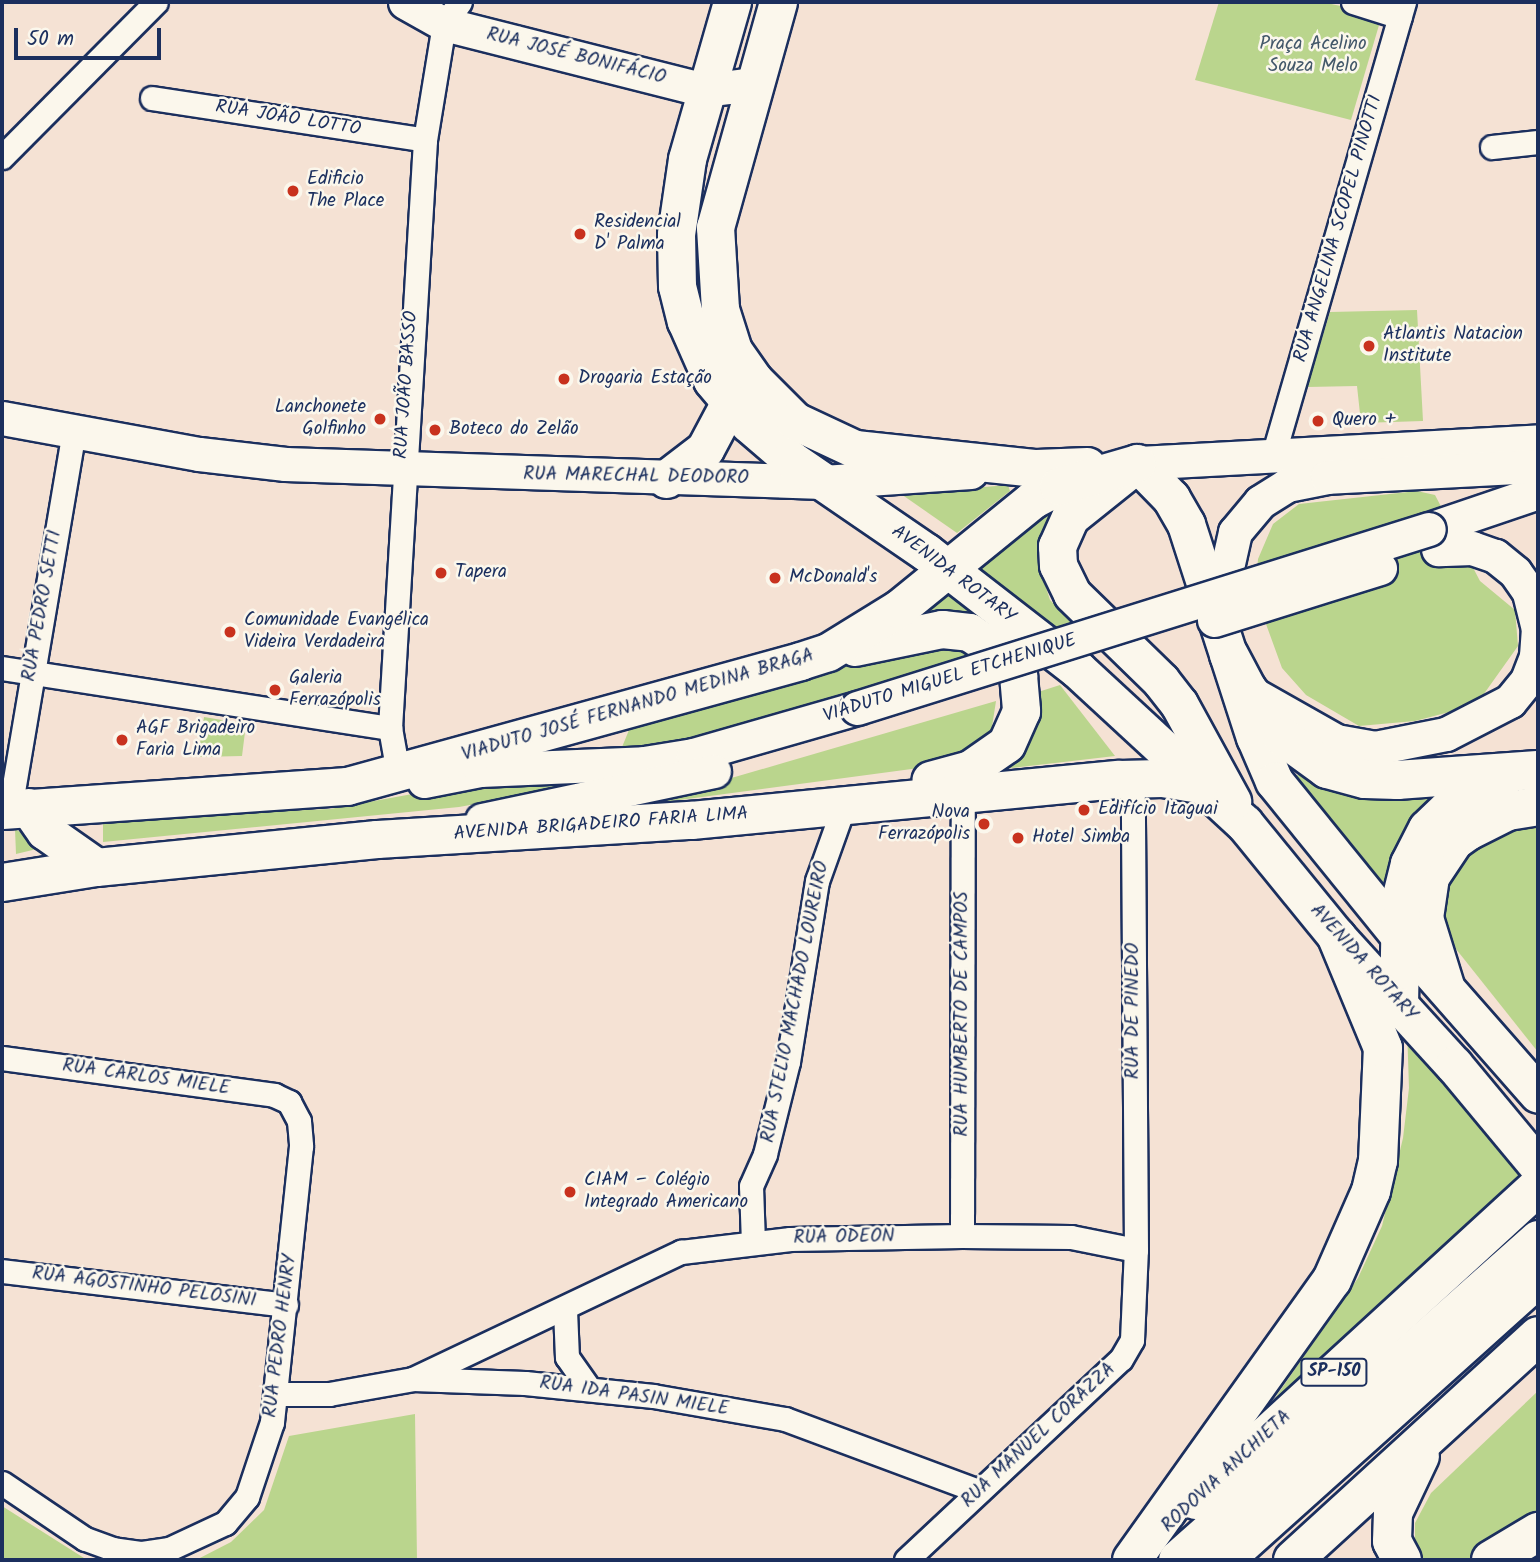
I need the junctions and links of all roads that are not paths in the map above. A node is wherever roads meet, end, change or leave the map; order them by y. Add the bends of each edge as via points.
1 (156, 2) edge
2 (405, 2) edge
3 (732, 2) edge
4 (778, 2) edge
5 (1353, 2) edge
6 (1402, 9) edge
7 (452, 13) edge
8 (753, 84) junction
9 (705, 90) junction
10 (152, 98) dead end
11 (425, 140) junction
12 (1538, 142) edge
13 (1492, 147) dead end
14 (2, 157) edge
15 (730, 402) junction
16 (2, 418) edge
17 (74, 431) junction
18 (1538, 441) edge
19 (1273, 456) junction
20 (1136, 463) junction
21 (1538, 466) edge
22 (402, 468) junction
23 (1036, 468) junction
24 (666, 479) junction
25 (823, 482) junction
26 (1538, 492) edge
27 (1538, 515) edge
28 (1434, 542) junction
29 (947, 568) junction
30 (1216, 617) junction
31 (828, 652) junction
32 (1229, 655) junction
33 (2, 667) edge
34 (31, 672) junction
35 (1247, 690) junction
36 (861, 718) junction
37 (390, 728) junction
38 (1529, 769) edge
39 (406, 772) junction
40 (1119, 779) junction
41 (1200, 784) junction
42 (347, 786) junction
43 (963, 792) junction
44 (14, 802) edge
45 (845, 803) junction
46 (1538, 806) edge
47 (1244, 823) junction
48 (377, 839) junction
49 (96, 867) junction
50 (2, 882) edge
51 (1337, 937) junction
52 (1402, 939) junction
53 (1445, 986) junction
54 (1399, 1005) junction
55 (2, 1058) edge
56 (1538, 1094) edge
57 (289, 1102) joint
58 (1538, 1166) edge
59 (1538, 1187) edge
60 (962, 1236) junction
61 (1538, 1240) edge
62 (752, 1243) junction
63 (1136, 1250) junction
64 (2, 1271) edge
65 (1538, 1278) edge
66 (286, 1305) junction
67 (565, 1310) junction
68 (1538, 1336) edge
69 (413, 1379) junction
70 (589, 1389) junction
71 (276, 1394) junction
72 (1437, 1429) junction
73 (2, 1483) edge
74 (979, 1491) junction
75 (1538, 1532) edge
76 (905, 1560) edge
77 (1133, 1560) edge
78 (1178, 1560) edge
79 (1224, 1560) edge
80 (1293, 1560) edge
81 (1402, 1560) edge
82 (1491, 1560) edge

1 - 14 street
2 - 7 street, RUA JOSÉ BONIFÁCIO
3 - 9 main road, AVENIDA ROTARY
4 - 8 main road
5 - 6 street
6 - 19 street, RUA ANGELINA SCOPEL PINOTTI
7 - 9 street, RUA JOSÉ BONIFÁCIO
7 - 11 street, RUA JOÃO BASSO
8 - 9 street, RUA JOSÉ BONIFÁCIO
8 - 23 main road via 717,212 714,244 720,309 733,350 754,380 796,421 855,449
9 - 15 main road, AVENIDA ROTARY via 687,159 676,234 677,286 699,358
10 - 11 street, RUA JOÃO LOTTO
11 - 22 street, RUA JOÃO BASSO
12 - 13 street
15 - 24 main road via 705,449
15 - 25 main road, AVENIDA ROTARY via 749,424
16 - 17 street, RUA MARECHAL DEODORO
17 - 22 street, RUA MARECHAL DEODORO via 285,464
17 - 34 street, RUA PEDRO SETTI
18 - 19 street, RUA MARECHAL DEODORO
19 - 20 street, RUA MARECHAL DEODORO
20 - 23 main road, RUA MARECHAL DEODORO
20 - 29 main road, VIADUTO JOSÉ FERNANDO MEDINA BRAGA via 1058,486 1032,500
20 - 30 main road via 1171,498 1186,524
20 - 47 main road via 1070,517 1058,546 1058,565 1072,594 1179,704
21 - 30 street via 1327,477 1287,485 1260,502 1235,532
22 - 24 street, RUA MARECHAL DEODORO
22 - 37 street, RUA JOÃO BASSO
23 - 25 street, RUA MARECHAL DEODORO
24 - 25 street, RUA MARECHAL DEODORO
25 - 29 main road, AVENIDA ROTARY
26 - 28 street, VIADUTO MIGUEL ETCHENIQUE
27 - 28 street, VIADUTO MIGUEL ETCHENIQUE
28 - 35 street via 1495,556 1515,572 1529,592 1538,629 1536,656 1519,691 1500,709 1446,734 1375,748 1336,741
28 - 36 street, VIADUTO MIGUEL ETCHENIQUE, bridge
29 - 31 main road, VIADUTO JOSÉ FERNANDO MEDINA BRAGA via 898,609
29 - 41 main road, AVENIDA ROTARY via 1078,670
30 - 32 main road
31 - 39 main road, VIADUTO JOSÉ FERNANDO MEDINA BRAGA
31 - 45 main road via 942,629 969,632 1006,657 1018,675 1022,696 1016,727 1006,744 986,761
32 - 35 highway
32 - 52 main road via 1274,781
33 - 34 street
34 - 37 street
34 - 44 street, RUA PEDRO SETTI
35 - 38 highway via 1283,737 1327,769 1344,775 1397,780
36 - 42 street, VIADUTO MIGUEL ETCHENIQUE via 644,763 480,771 394,787
36 - 48 street, VIADUTO MIGUEL ETCHENIQUE via 655,786
37 - 39 street, RUA JOÃO BASSO via 395,756
38 - 52 highway via 1450,808 1428,830 1410,864 1401,900
39 - 42 main road, VIADUTO JOSÉ FERNANDO MEDINA BRAGA
40 - 41 main road, AVENIDA BRIGADEIRO FARIA LIMA via 1161,778
40 - 43 main road, AVENIDA BRIGADEIRO FARIA LIMA
40 - 63 street, RUA DE PINEDO via 1133,791
41 - 47 main road, AVENIDA ROTARY
42 - 44 main road
43 - 45 main road, AVENIDA BRIGADEIRO FARIA LIMA
43 - 60 street, RUA HUMBERTO DE CAMPOS
44 - 49 main road
45 - 48 main road, AVENIDA BRIGADEIRO FARIA LIMA via 691,820
45 - 62 street, RUA STELIO MACHADO LOUREIRO via 817,881 788,1062 765,1154 751,1186
46 - 53 highway via 1508,811 1468,831 1454,841 1430,877 1424,918
47 - 51 main road, AVENIDA ROTARY
48 - 49 main road, AVENIDA BRIGADEIRO FARIA LIMA
49 - 50 main road, AVENIDA BRIGADEIRO FARIA LIMA
51 - 54 main road, AVENIDA ROTARY
51 - 77 highway via 1383,1048 1379,1149 1371,1191 1332,1280
52 - 53 main road
52 - 54 highway
53 - 56 main road
54 - 58 main road, AVENIDA ROTARY
55 - 57 street, RUA CARLOS MIELE via 274,1095
57 - 66 street, RUA PEDRO HENRY via 299,1121 301,1146
59 - 77 highway, RODOVIA ANCHIETA / SP-150
60 - 62 street, RUA ODEON
60 - 63 street, RUA ODEON via 1071,1237
61 - 78 highway, RODOVIA ANCHIETA / SP-150
62 - 67 street, RUA ODEON via 681,1252 614,1281
63 - 74 street, RUA MANUEL CORAZZA via 1134,1328 1121,1359
64 - 66 street, RUA AGOSTINHO PELOSINI
65 - 79 highway
66 - 71 street, RUA PEDRO HENRY
67 - 69 street, RUA ODEON
67 - 70 street via 567,1357
68 - 72 highway
69 - 70 street, RUA IDA PASIN MIELE
69 - 71 street, RUA IDA PASIN MIELE via 329,1394
70 - 74 street, RUA IDA PASIN MIELE via 785,1419
71 - 73 street, RUA PEDRO HENRY via 266,1443 247,1497 225,1523 170,1549 139,1553 85,1539
72 - 80 highway
72 - 81 highway via 1395,1507 1392,1541
74 - 76 street, RUA MANUEL CORAZZA
75 - 82 highway

